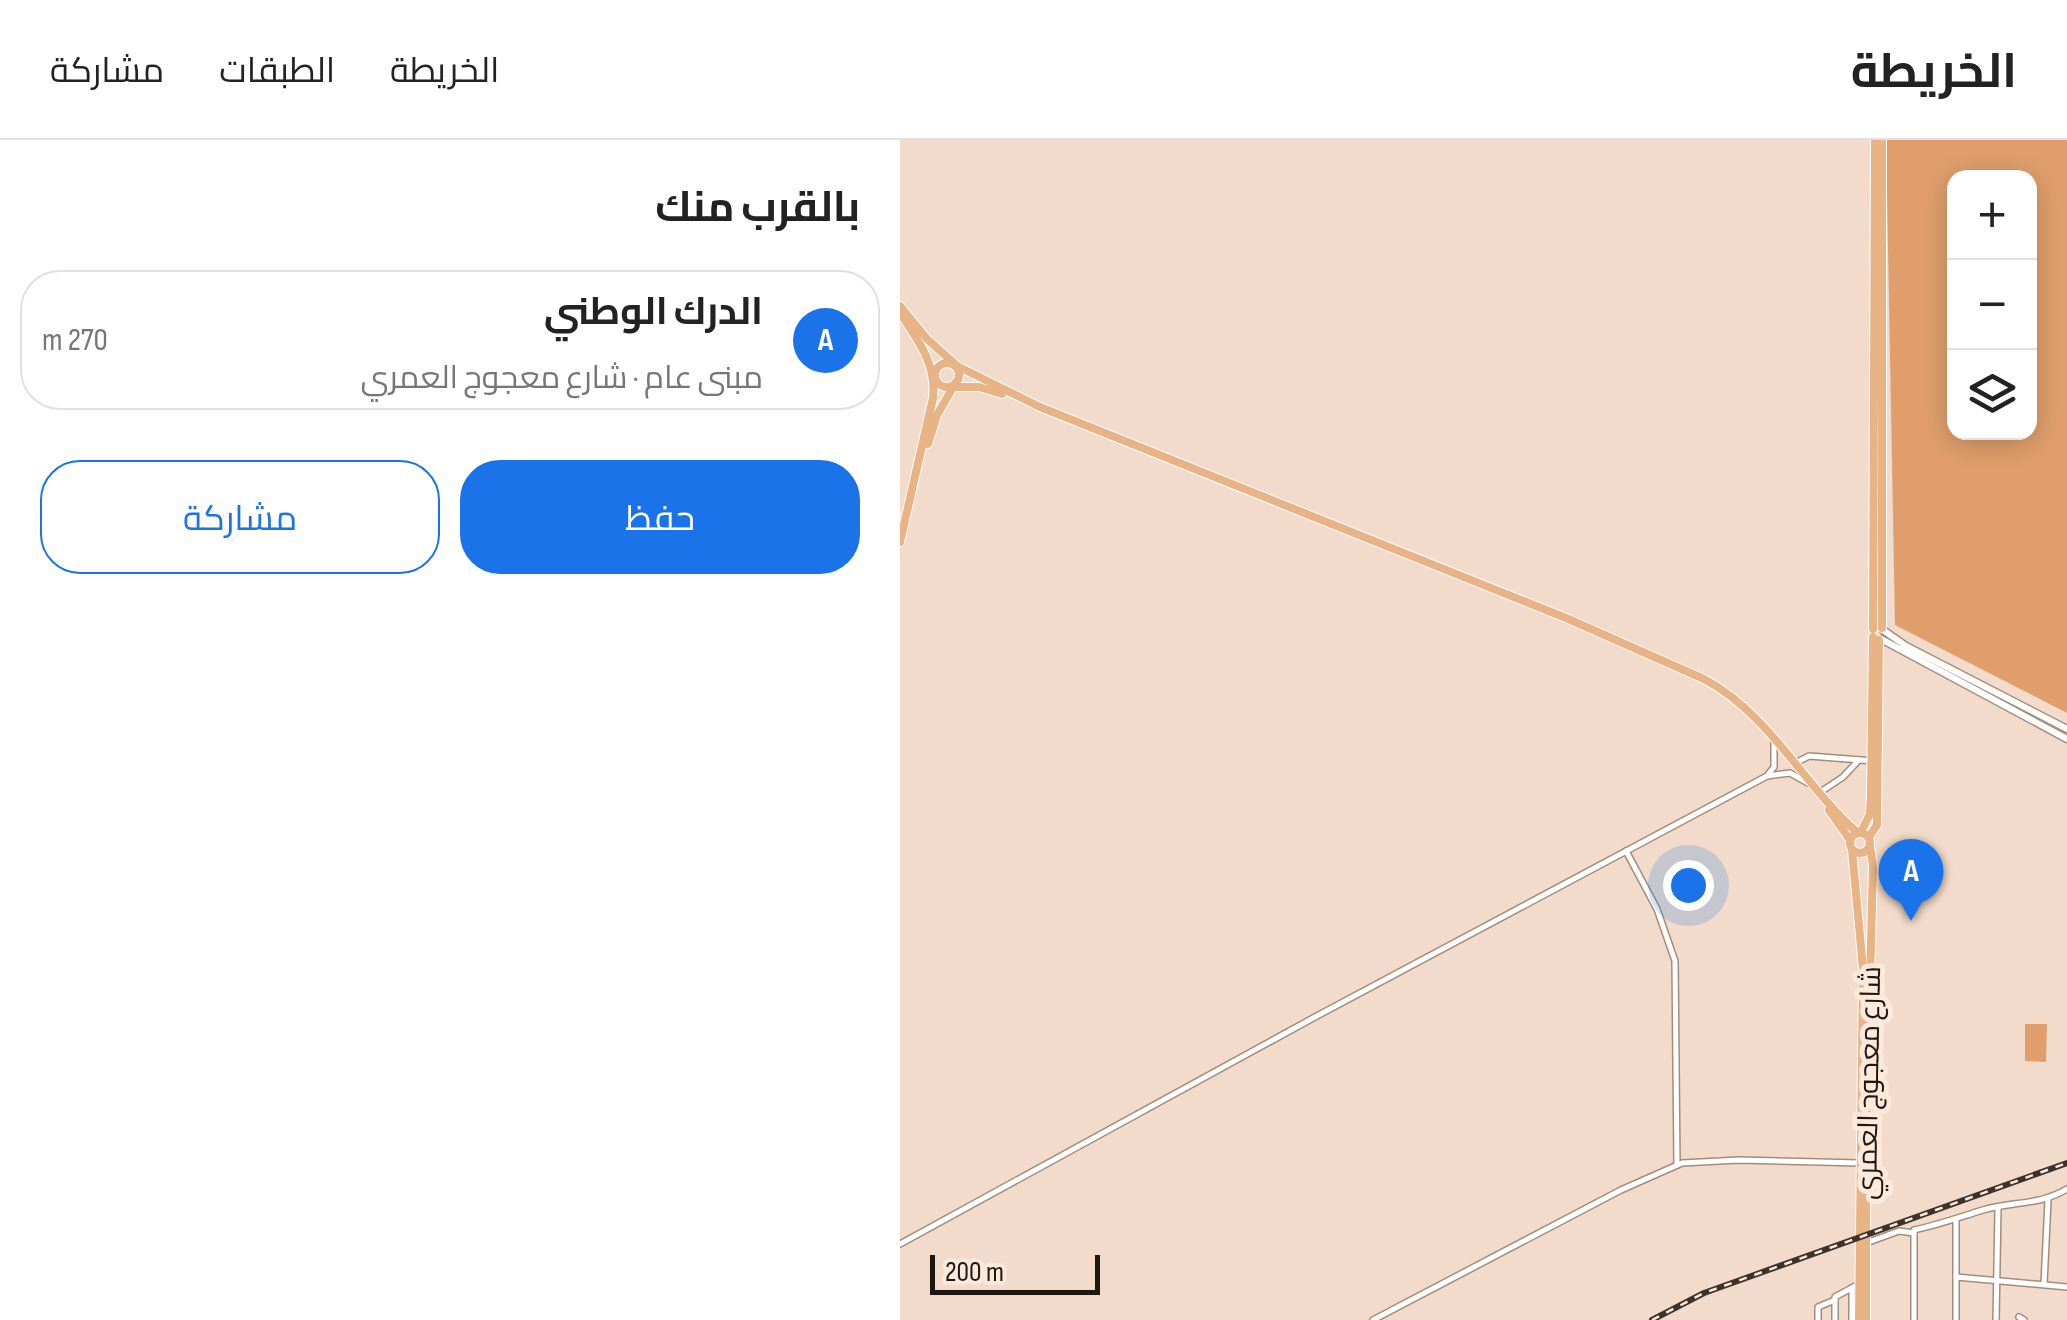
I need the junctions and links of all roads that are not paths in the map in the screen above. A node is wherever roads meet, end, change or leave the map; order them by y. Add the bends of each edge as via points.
1 (1879, 140) edge
2 (900, 310) edge
3 (954, 365) junction
4 (934, 376) junction
5 (952, 386) junction
6 (1040, 407) junction
7 (916, 481) junction
8 (900, 542) edge
9 (1878, 634) junction
10 (2067, 729) edge
11 (1774, 738) junction
12 (2067, 739) edge
13 (1859, 760) junction
14 (1875, 760) junction
15 (1795, 763) junction
16 (1767, 776) junction
17 (1810, 784) junction
18 (1818, 793) junction
19 (1860, 840) junction
20 (1626, 851) junction
21 (1860, 1163) junction
22 (1677, 1165) junction
23 (2067, 1189) edge
24 (2048, 1200) junction
25 (1998, 1208) junction
26 (1956, 1221) junction
27 (1914, 1233) junction
28 (1866, 1243) junction
29 (900, 1244) edge
30 (1956, 1277) junction
31 (1997, 1278) junction
32 (2044, 1284) junction
33 (1856, 1286) junction
34 (2067, 1286) edge
35 (1835, 1300) junction
36 (1374, 1320) edge
37 (1818, 1320) edge
38 (1835, 1320) edge
39 (1859, 1320) edge
40 (1914, 1320) edge
41 (1956, 1320) edge
42 (1996, 1320) edge

1 - 9 main road
2 - 3 main road
2 - 4 main road
3 - 4 main road via 939,365
3 - 5 main road
3 - 6 main road
4 - 5 main road via 938,384
4 - 7 main road
5 - 6 main road via 979,387
5 - 7 main road
6 - 11 main road via 1653,655 1722,689
7 - 8 main road
9 - 10 street
9 - 12 street
9 - 14 main road
11 - 15 main road
11 - 16 street via 1774,766
13 - 14 street
13 - 15 street via 1809,756
13 - 18 street
14 - 19 main road via 1870,814
14 - 19 main road via 1877,824
15 - 17 main road
16 - 17 street via 1790,773
16 - 20 street
17 - 18 main road
18 - 19 main road
19 - 21 main road, شارع معجوج العمري
19 - 28 main road, شارع معجوج العمري via 1874,866
20 - 22 street via 1676,961
20 - 29 street
21 - 22 street
21 - 33 main road, شارع معجوج العمري
22 - 36 street
23 - 24 street
24 - 25 street
24 - 32 street
25 - 26 street
25 - 31 street
26 - 27 street
26 - 30 street
27 - 28 street via 1898,1231
27 - 40 street
28 - 39 main road, شارع معجوج العمري
30 - 31 street
30 - 41 street
31 - 32 street
31 - 42 street
32 - 34 street
33 - 35 street
33 - 39 main road, شارع معجوج العمري
35 - 37 street via 1818,1307
35 - 38 street

